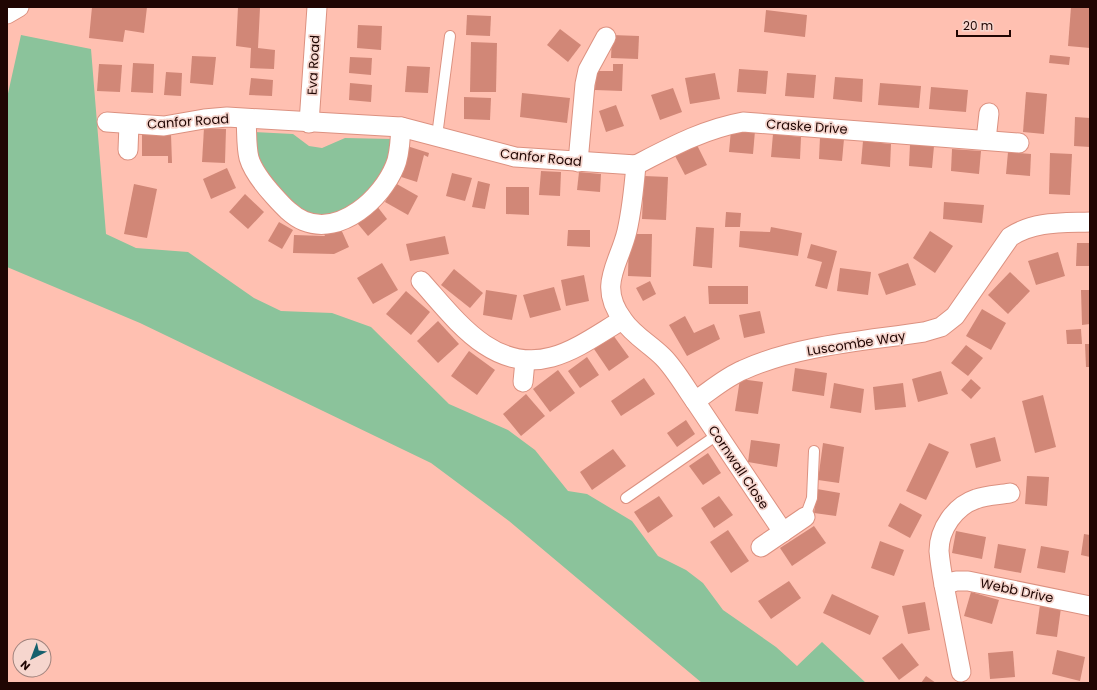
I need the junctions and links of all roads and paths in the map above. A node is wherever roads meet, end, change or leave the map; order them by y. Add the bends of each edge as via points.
1 (19, 7) edge
2 (313, 7) edge
3 (7, 14) edge
4 (450, 36) dead end
5 (606, 37) dead end
6 (989, 113) dead end
7 (246, 119) junction
8 (107, 122) dead end
9 (309, 123) junction
10 (129, 124) junction
11 (401, 128) junction
12 (437, 136) junction
13 (986, 140) junction
14 (1019, 143) dead end
15 (128, 150) dead end
16 (578, 162) junction
17 (636, 165) junction
18 (1090, 222) edge
19 (421, 281) dead end
20 (622, 320) junction
21 (525, 361) junction
22 (523, 382) dead end
23 (695, 401) junction
24 (717, 435) junction
25 (814, 451) dead end
26 (1010, 494) dead end
27 (626, 498) dead end
28 (805, 517) joint
29 (783, 532) junction
30 (761, 546) dead end
31 (944, 585) junction
32 (1090, 606) edge
33 (960, 672) dead end

1 - 3 street
2 - 9 street, Eva Road
4 - 12 lane
5 - 16 street via 588,70
6 - 13 street
7 - 9 street, Canfor Road
7 - 10 street, Canfor Road via 204,119 164,126
7 - 11 street, Canfor Road via 248,148 253,167 286,210 304,221 316,224 332,224 345,218 371,200 388,182 396,165
8 - 10 street, Canfor Road
9 - 11 street, Canfor Road
10 - 15 street, Canfor Road
11 - 12 street, Canfor Road
12 - 16 street, Canfor Road via 515,157
13 - 14 street, Craske Drive
13 - 17 street, Craske Drive via 743,122 702,132
16 - 17 street, Canfor Road
17 - 20 street via 626,234 610,278 612,298
18 - 23 street, Luscombe Way via 1038,224 1022,229 1010,237 955,316 941,327 774,358 742,370
19 - 21 street via 474,338 491,350
20 - 21 street via 587,342 553,357
20 - 23 street via 664,358
21 - 22 street
23 - 24 street, Cornwall Close
24 - 27 lane
24 - 29 street, Cornwall Close
25 - 28 lane via 812,498
26 - 31 street via 977,498 962,505 950,518 942,535 939,550
28 - 29 street
29 - 30 street
31 - 32 street, Webb Drive via 968,580
31 - 33 street

